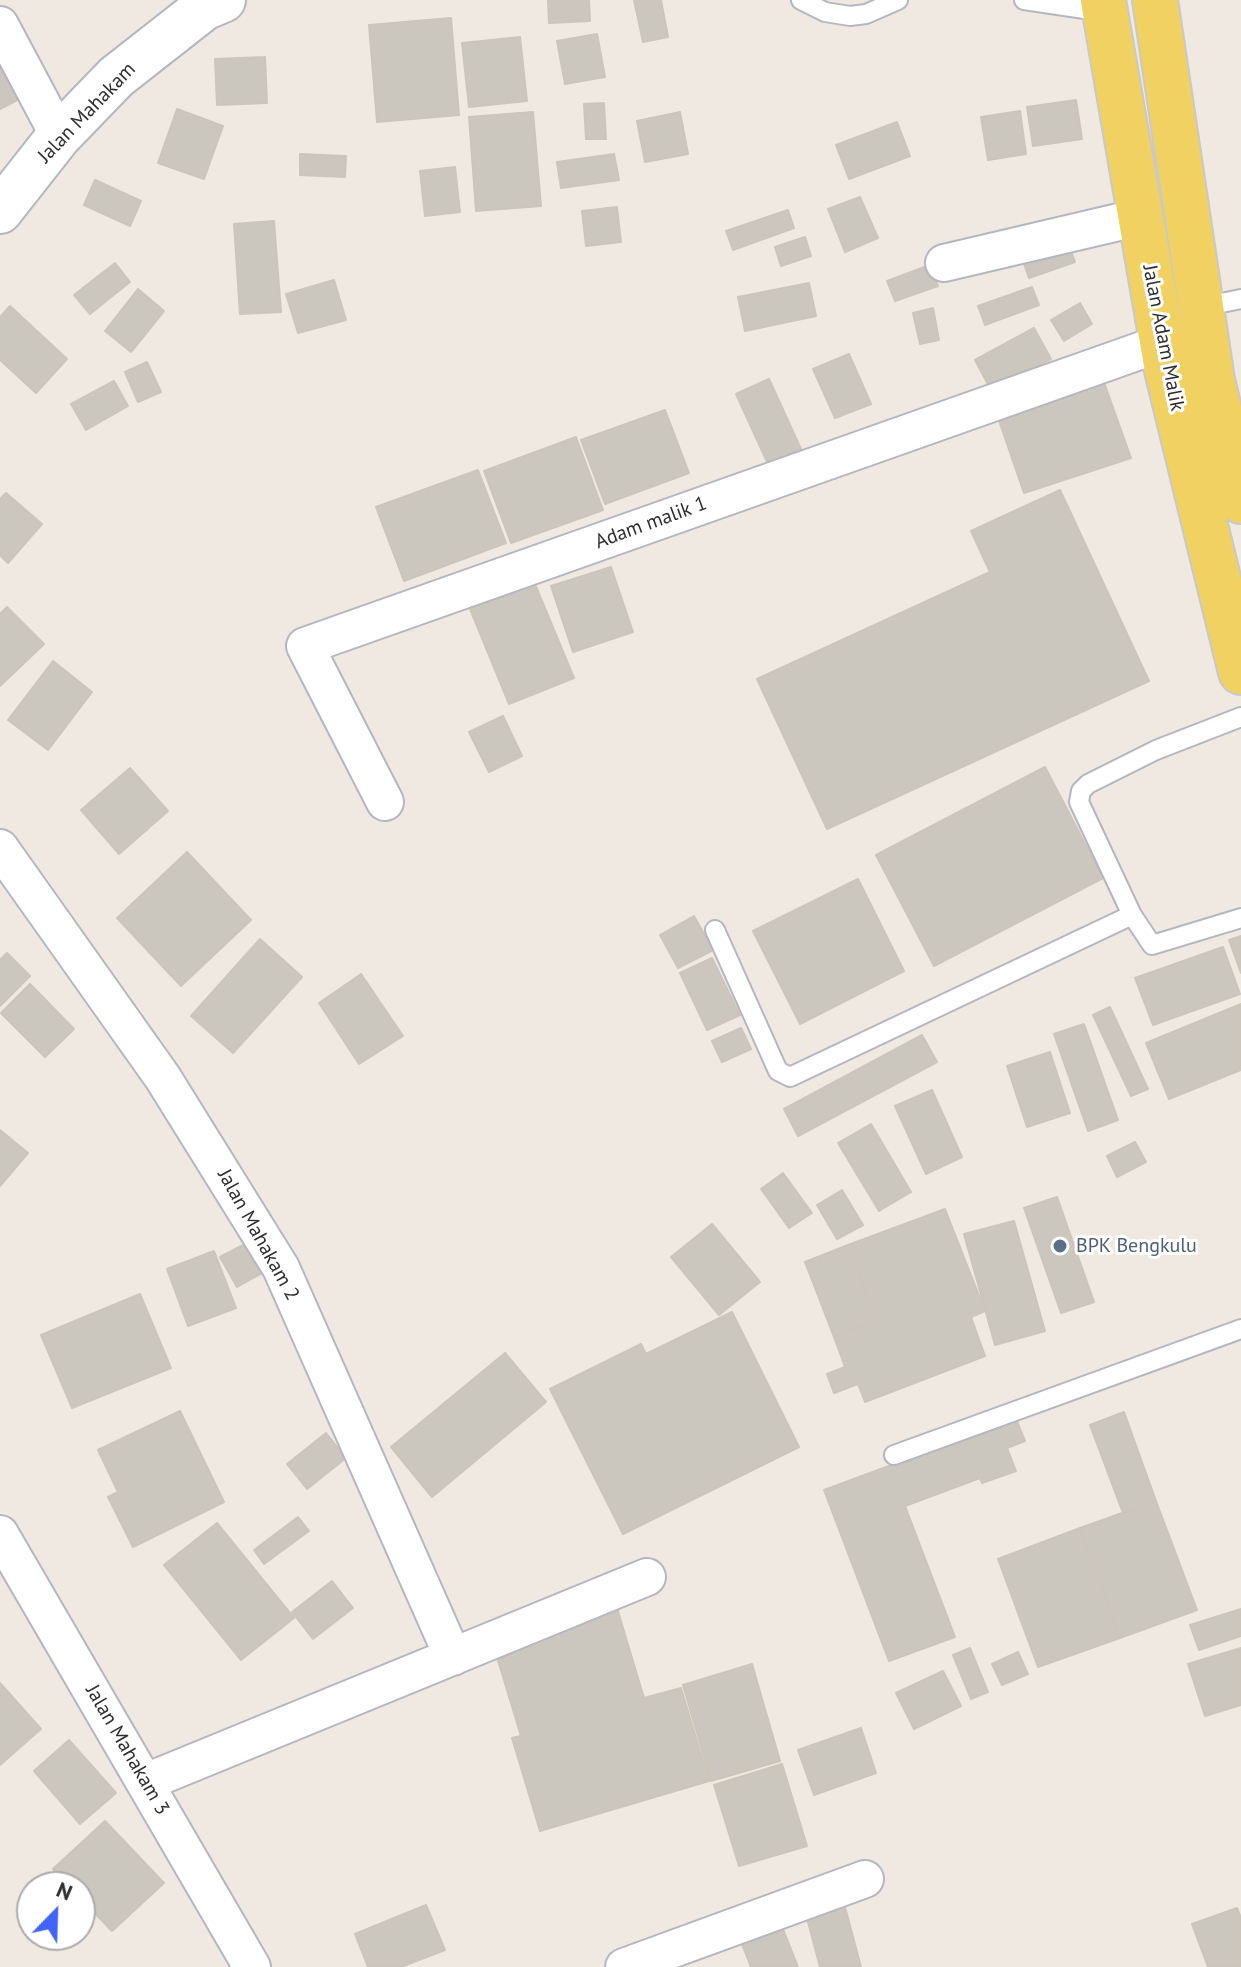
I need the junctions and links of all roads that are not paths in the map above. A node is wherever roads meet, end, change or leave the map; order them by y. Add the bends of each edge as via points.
1 (801, 0) edge
2 (898, 0) edge
3 (1024, 0) edge
4 (1155, 0) edge
5 (212, 3) edge
6 (1104, 6) edge
7 (0, 25) edge
8 (59, 136) junction
9 (0, 211) edge
10 (1140, 217) junction
11 (944, 263) dead end
12 (1221, 303) edge
13 (1162, 343) junction
14 (1241, 501) edge
15 (1241, 672) edge
16 (1241, 717) edge
17 (385, 802) dead end
18 (0, 848) edge
19 (1132, 915) junction
20 (1241, 918) edge
21 (715, 930) dead end
22 (1241, 1329) edge
23 (894, 1455) dead end
24 (0, 1534) edge
25 (647, 1577) dead end
26 (453, 1657) junction
27 (146, 1782) junction
28 (865, 1879) dead end
29 (713, 1952) edge
30 (252, 1967) edge
31 (624, 1967) edge

1 - 2 lane via 850,16
3 - 6 lane
4 - 12 main road, Jalan Adam Malik
5 - 8 street, Jalan Mahakam via 116,77
6 - 10 main road, Jalan Adam Malik
7 - 8 street
8 - 9 street, Jalan Mahakam
10 - 11 street
10 - 13 main road, Jalan Adam Malik
12 - 14 main road, Jalan Adam Malik via 1212,380
13 - 15 main road, Jalan Adam Malik
13 - 17 street, Adam malik 1 via 305,646
16 - 19 lane via 1156,750 1081,791 1079,802
18 - 26 street, Jalan Mahakam 2 via 163,1078 281,1268
19 - 20 lane via 1147,940 1160,945
19 - 21 lane via 790,1077 778,1071
22 - 23 lane
24 - 27 street, Jalan Mahakam 3
25 - 26 street
26 - 27 street
27 - 30 street, Jalan Mahakam 3
28 - 29 street
29 - 31 street

